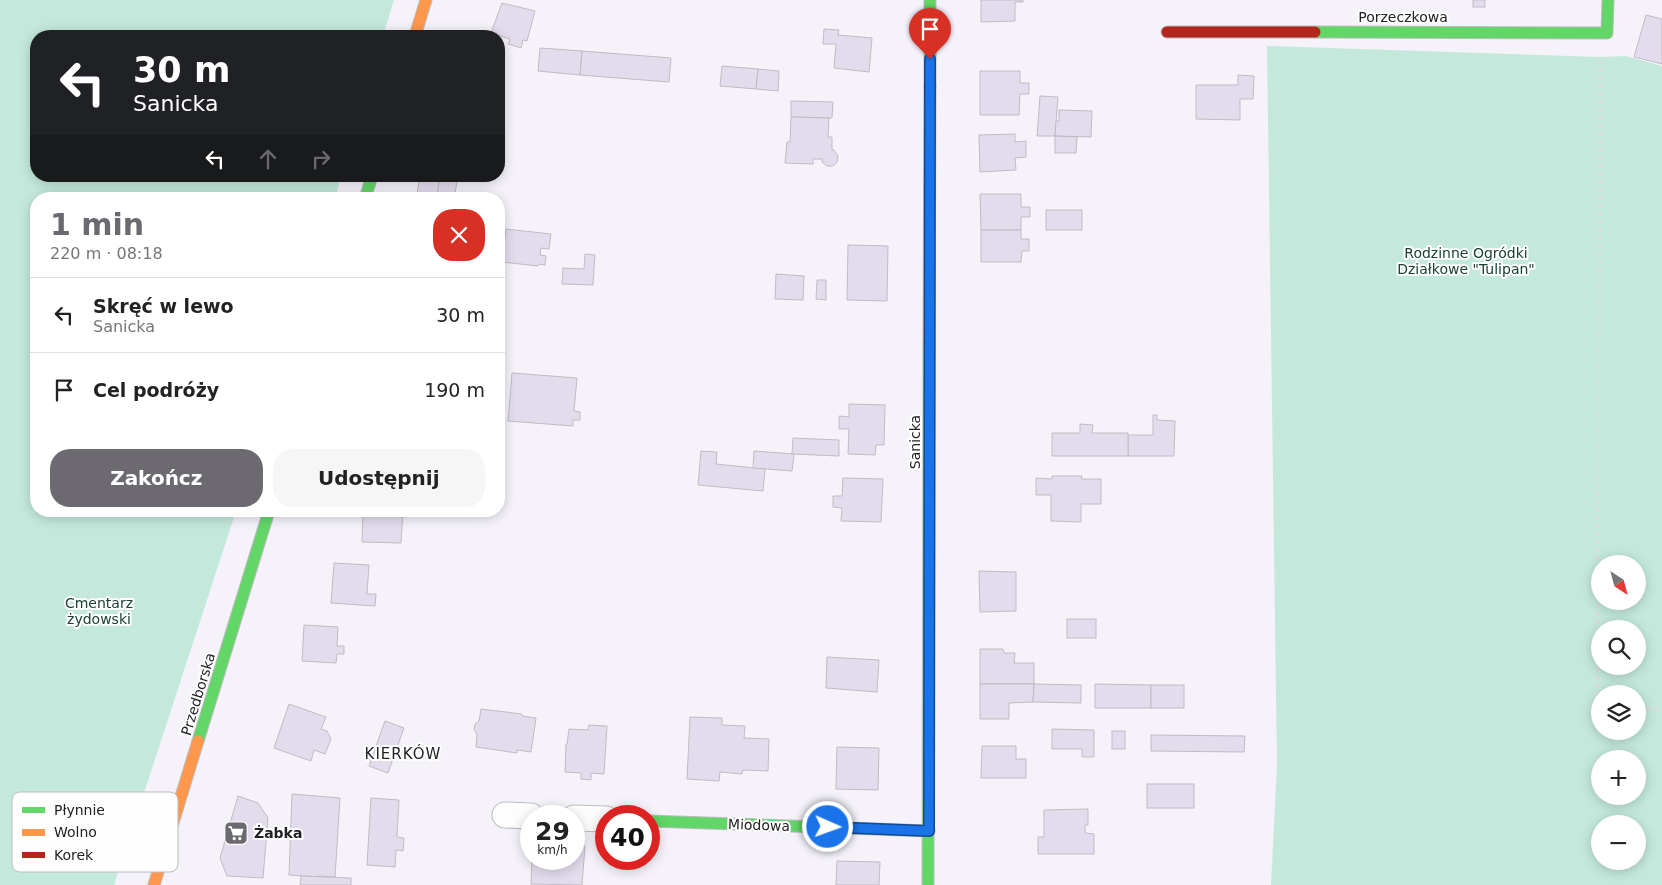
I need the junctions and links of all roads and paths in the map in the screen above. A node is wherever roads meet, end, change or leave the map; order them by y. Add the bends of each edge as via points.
1 (426, 0) edge
2 (930, 0) edge
3 (1608, 0) edge
4 (417, 30) edge
5 (1167, 32) dead end
6 (1600, 58) dead end
7 (267, 517) edge
8 (1598, 685) edge
9 (1662, 709) edge
10 (1646, 710) edge
11 (178, 807) edge
12 (505, 815) dead end
13 (520, 816) edge
14 (660, 821) edge
15 (929, 831) junction
16 (158, 872) edge
17 (154, 885) edge
18 (928, 885) edge

1 - 4 street
2 - 15 street, Sanicka
3 - 5 street, Porzeczkowa via 1607,33
6 - 8 path
7 - 11 street, Przedborska
9 - 10 path
12 - 13 street
14 - 15 street, Miodowa
15 - 18 street, Sanicka
16 - 17 street, Przedborska

